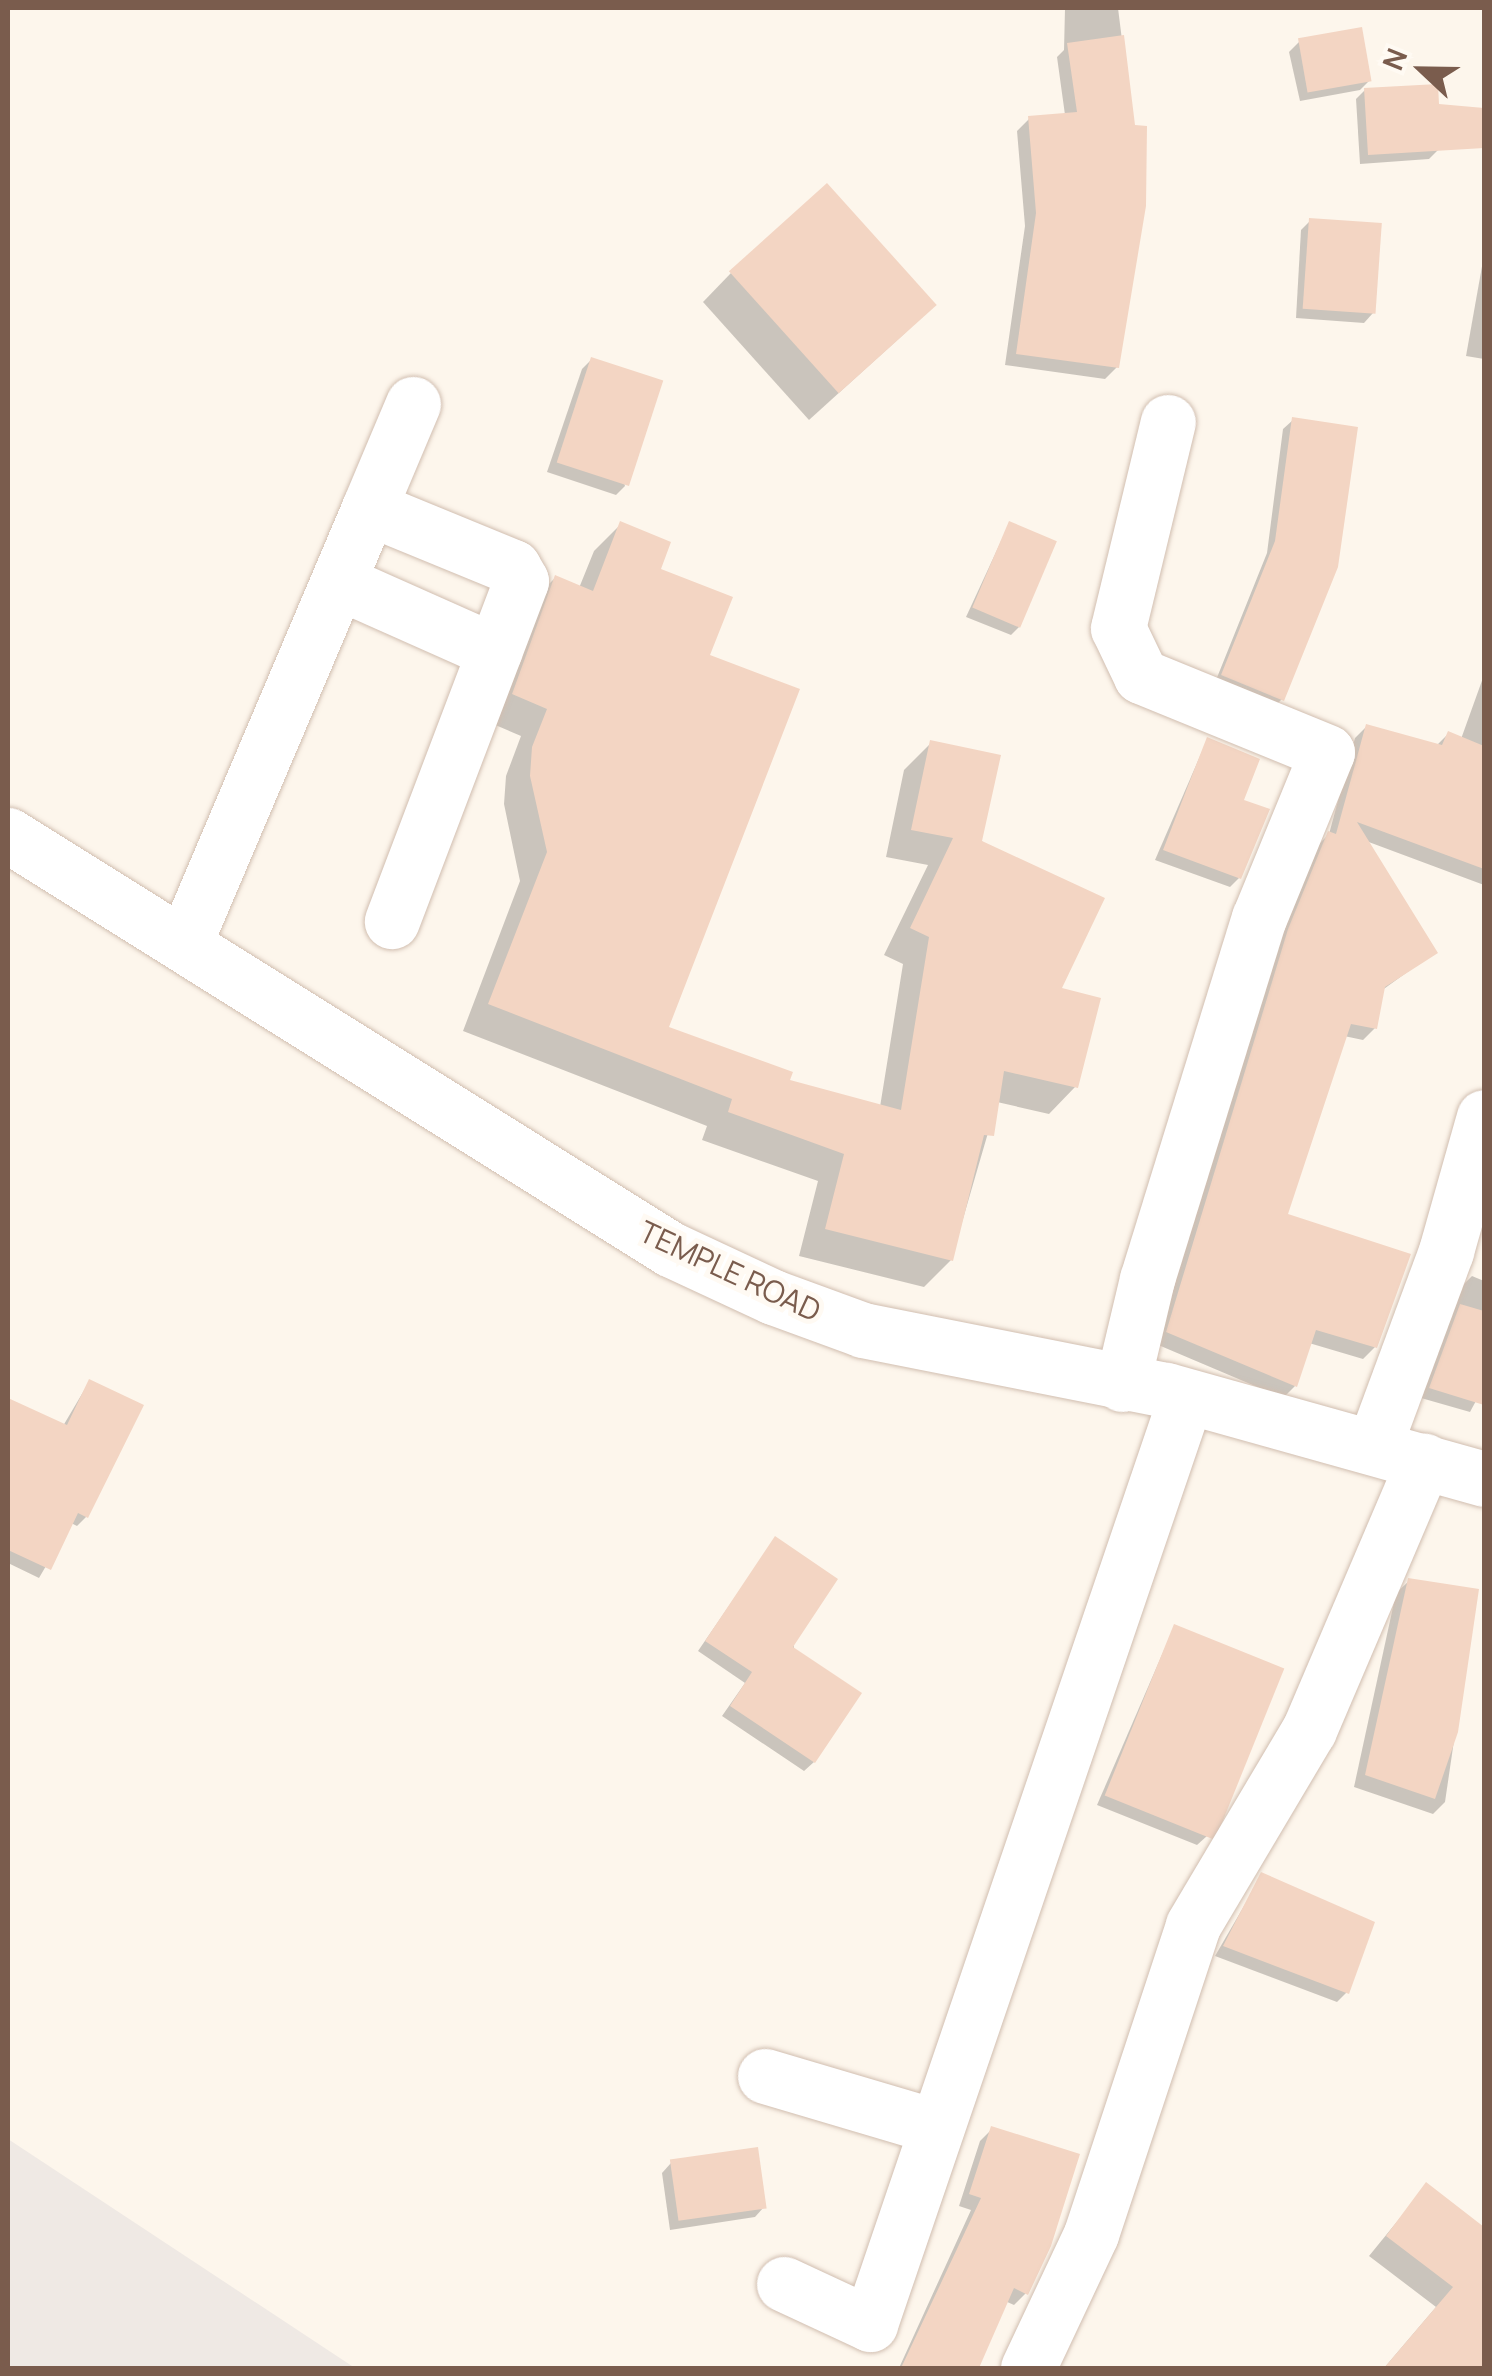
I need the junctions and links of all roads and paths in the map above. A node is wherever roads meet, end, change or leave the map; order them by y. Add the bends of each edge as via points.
1 (413, 404) dead end
2 (1168, 422) dead end
3 (369, 508) junction
4 (339, 582) junction
5 (494, 651) junction
6 (8, 835) edge
7 (392, 921) dead end
8 (184, 944) junction
9 (1484, 1117) edge
10 (1122, 1384) junction
11 (1186, 1396) junction
12 (1399, 1454) junction
13 (1484, 1479) edge
14 (765, 2076) dead end
15 (937, 2127) junction
16 (784, 2284) dead end
17 (1028, 2368) edge

1 - 3 street
2 - 10 street via 1118,628 1140,676 1327,752 1259,918 1147,1279
3 - 4 street
3 - 5 street via 514,567 521,581
4 - 5 street
4 - 8 street
5 - 7 street
6 - 8 street, TEMPLE ROAD
8 - 10 street, TEMPLE ROAD via 670,1249 772,1297 863,1330
9 - 12 street
10 - 11 street, TEMPLE ROAD
11 - 12 street, TEMPLE ROAD
11 - 15 street
12 - 13 street, TEMPLE ROAD
12 - 17 street via 1309,1730 1193,1926 1091,2234
14 - 15 street
15 - 16 street via 870,2324

